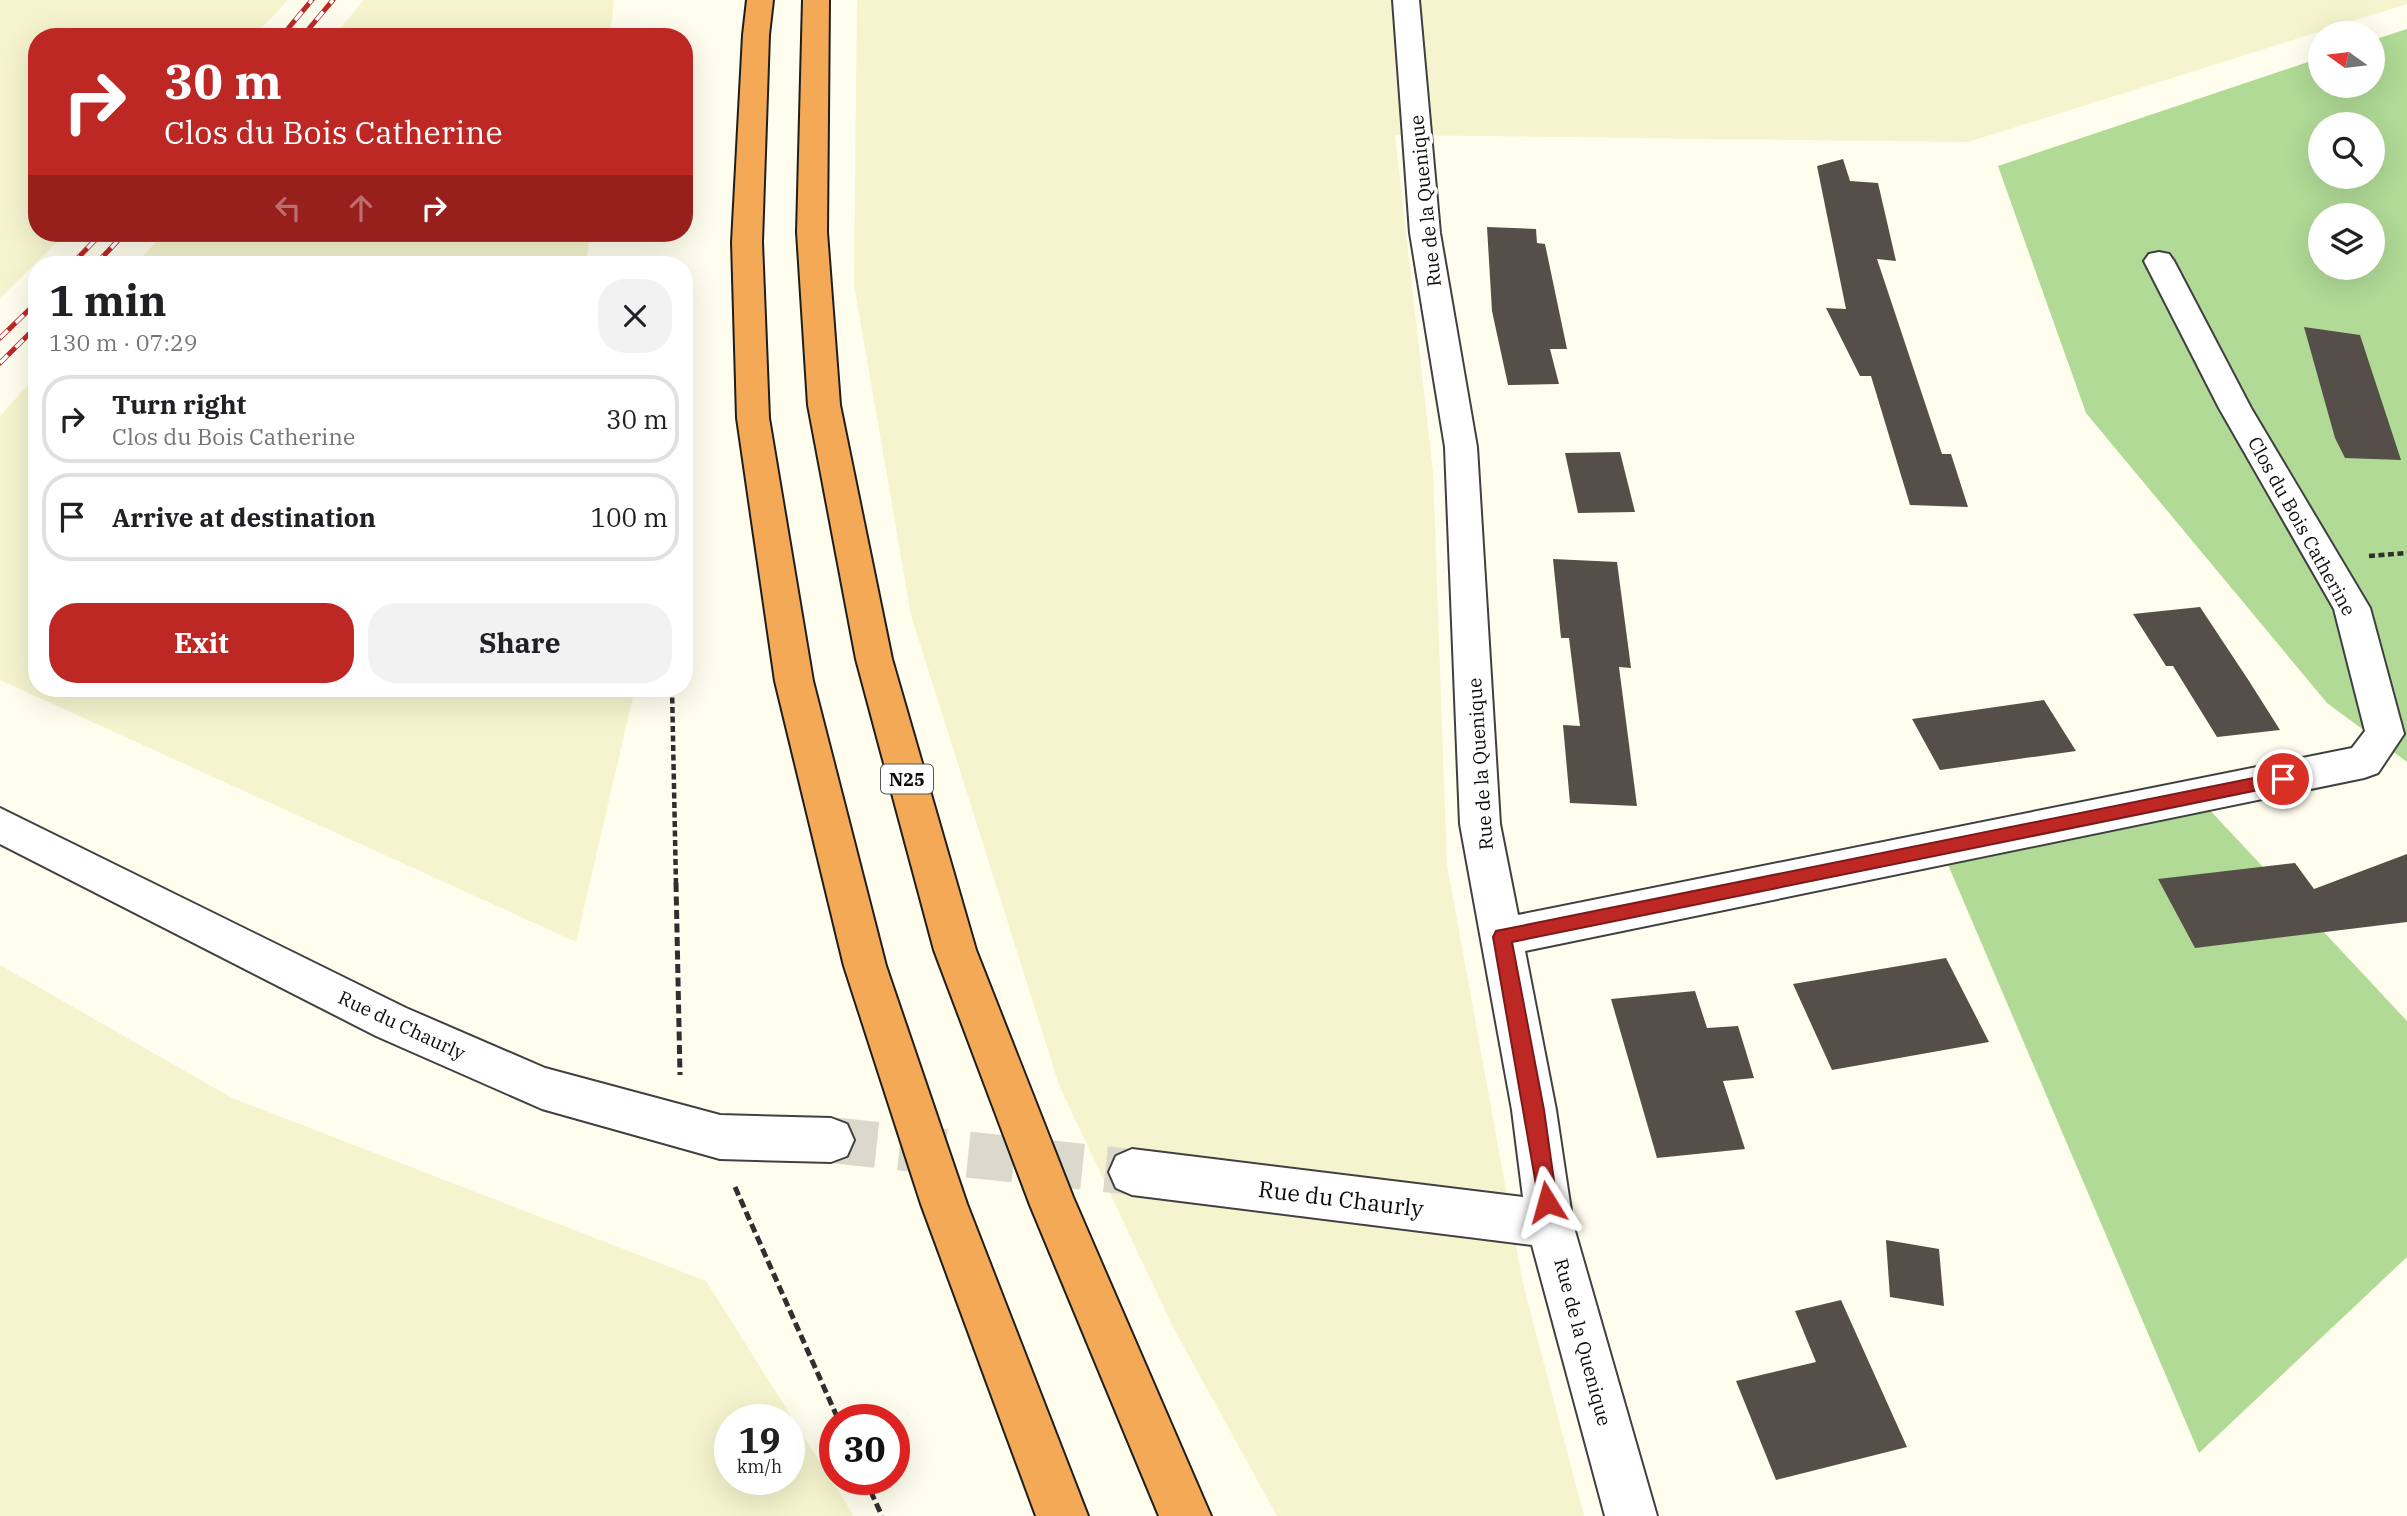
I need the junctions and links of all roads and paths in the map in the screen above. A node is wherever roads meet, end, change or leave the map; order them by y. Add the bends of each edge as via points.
1 (760, 0) edge
2 (816, 0) edge
3 (1406, 0) edge
4 (2159, 261) dead end
5 (672, 697) edge
6 (0, 825) edge
7 (1502, 937) junction
8 (720, 1137) junction
9 (831, 1140) tunnel mouth
10 (1132, 1172) tunnel mouth
11 (1550, 1224) junction
12 (831, 1404) edge
13 (872, 1495) edge
14 (882, 1516) edge
15 (1062, 1516) edge
16 (1185, 1516) edge
17 (1631, 1516) edge

1 - 15 highway via 747,242 753,418 794,681 865,966 944,1204
2 - 16 highway, N25 via 812,232 824,405 874,659 955,950 1053,1205
3 - 7 street, Rue de la Quenique via 1425,233 1461,447 1480,824
4 - 7 street, Clos du Bois Catherine via 2235,408 2352,608 2385,734 2364,762
5 - 8 path via 681,1087
6 - 8 street, Rue du Chaurly via 391,1022 542,1088
7 - 11 street, Rue de la Quenique
8 - 9 street, Rue du Chaurly
8 - 12 path via 738,1194
10 - 11 street, Rue du Chaurly
11 - 17 street, Rue de la Quenique
13 - 14 path

